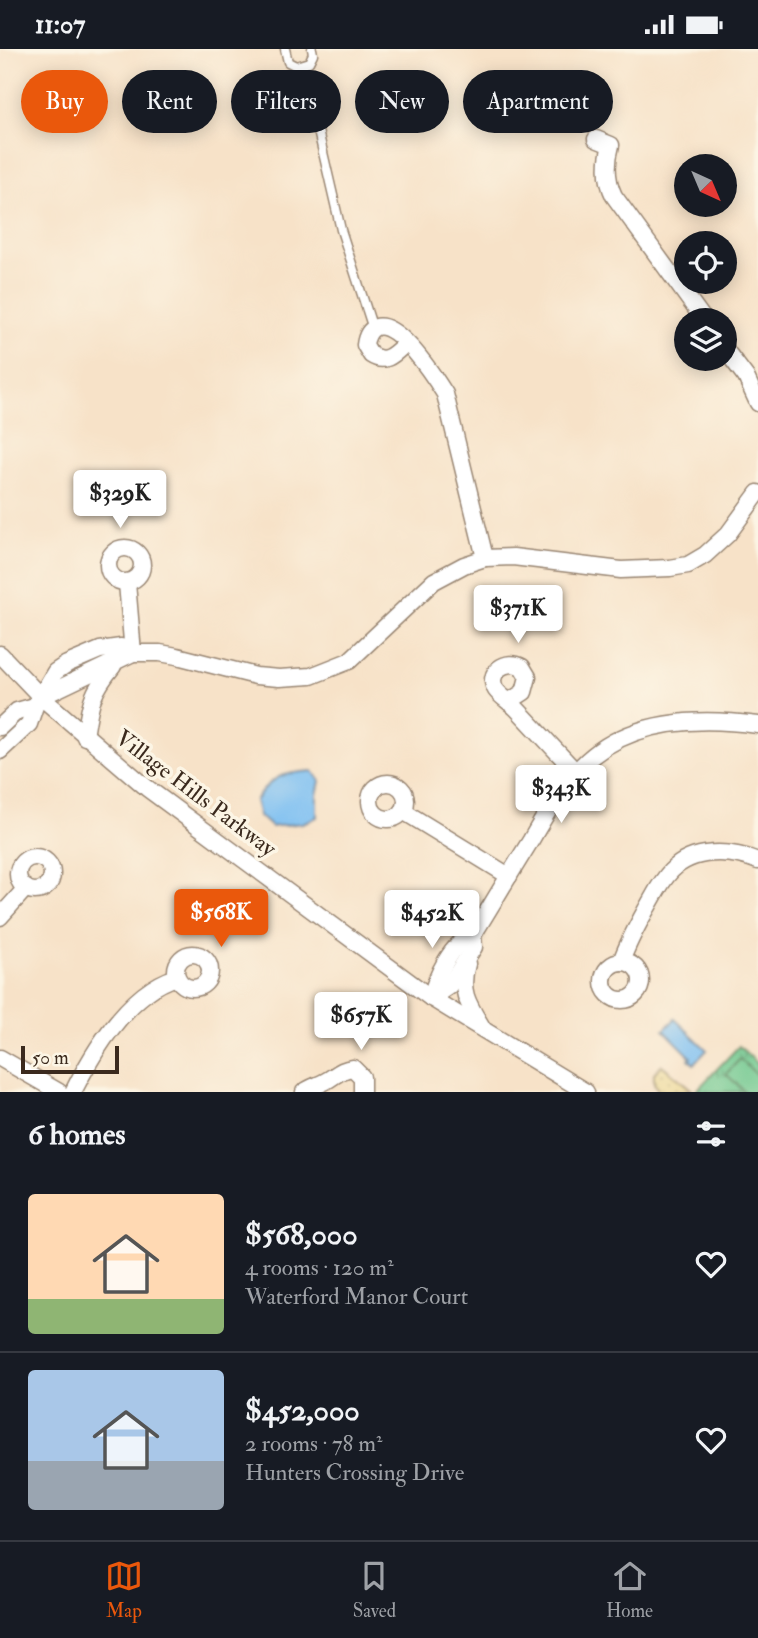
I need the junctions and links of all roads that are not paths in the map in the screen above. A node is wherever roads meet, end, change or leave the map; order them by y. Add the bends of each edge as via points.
1 (285, 49) edge
2 (312, 49) edge
3 (303, 66) junction
4 (596, 139) dead end
5 (696, 308) edge
6 (382, 328) junction
7 (406, 343) junction
8 (737, 365) edge
9 (758, 403) edge
10 (757, 497) edge
11 (485, 558) junction
12 (127, 583) dead end
13 (134, 653) junction
14 (0, 654) edge
15 (114, 664) junction
16 (506, 698) dead end
17 (38, 701) junction
18 (758, 725) edge
19 (0, 727) edge
20 (85, 737) junction
21 (0, 751) edge
22 (576, 772) junction
23 (403, 811) dead end
24 (758, 861) edge
25 (509, 876) junction
26 (26, 888) dead end
27 (0, 917) edge
28 (473, 936) junction
29 (469, 955) junction
30 (621, 962) dead end
31 (177, 977) dead end
32 (431, 998) junction
33 (483, 1030) junction
34 (0, 1058) edge
35 (327, 1087) edge
36 (580, 1090) edge
37 (59, 1092) edge
38 (74, 1092) edge
39 (304, 1092) edge
40 (362, 1092) edge

1 - 3 lane via 288,62
2 - 3 lane
3 - 6 lane via 341,230
4 - 5 street via 611,145 608,184 614,196
6 - 7 street
6 - 7 street via 369,332 365,345 377,359 389,358
7 - 11 street via 432,372 448,403
8 - 9 street
10 - 11 street via 728,534 688,565 621,570
11 - 13 street via 434,581 349,661 311,676 279,678 160,653
12 - 13 street
13 - 15 street
13 - 17 street via 121,647 100,650 67,664 51,677
14 - 17 street, Village Hills Parkway
15 - 17 street
15 - 20 street via 96,687
16 - 22 street
17 - 19 street via 17,711
17 - 20 street, Village Hills Parkway
17 - 21 street via 29,724
18 - 22 street via 669,722 632,734
20 - 32 street, Village Hills Parkway
22 - 25 street
23 - 25 street
24 - 30 street via 721,852 683,862 671,871 627,943
25 - 28 street
26 - 27 street
28 - 29 street
28 - 32 street via 463,939 436,977
29 - 32 street via 449,986
29 - 33 street via 462,979 465,997
31 - 38 street via 162,981 132,1007 91,1056
32 - 33 street, Village Hills Parkway
33 - 36 street, Village Hills Parkway
34 - 37 street
35 - 39 street via 317,1084
35 - 40 street via 338,1072 353,1068 362,1077

